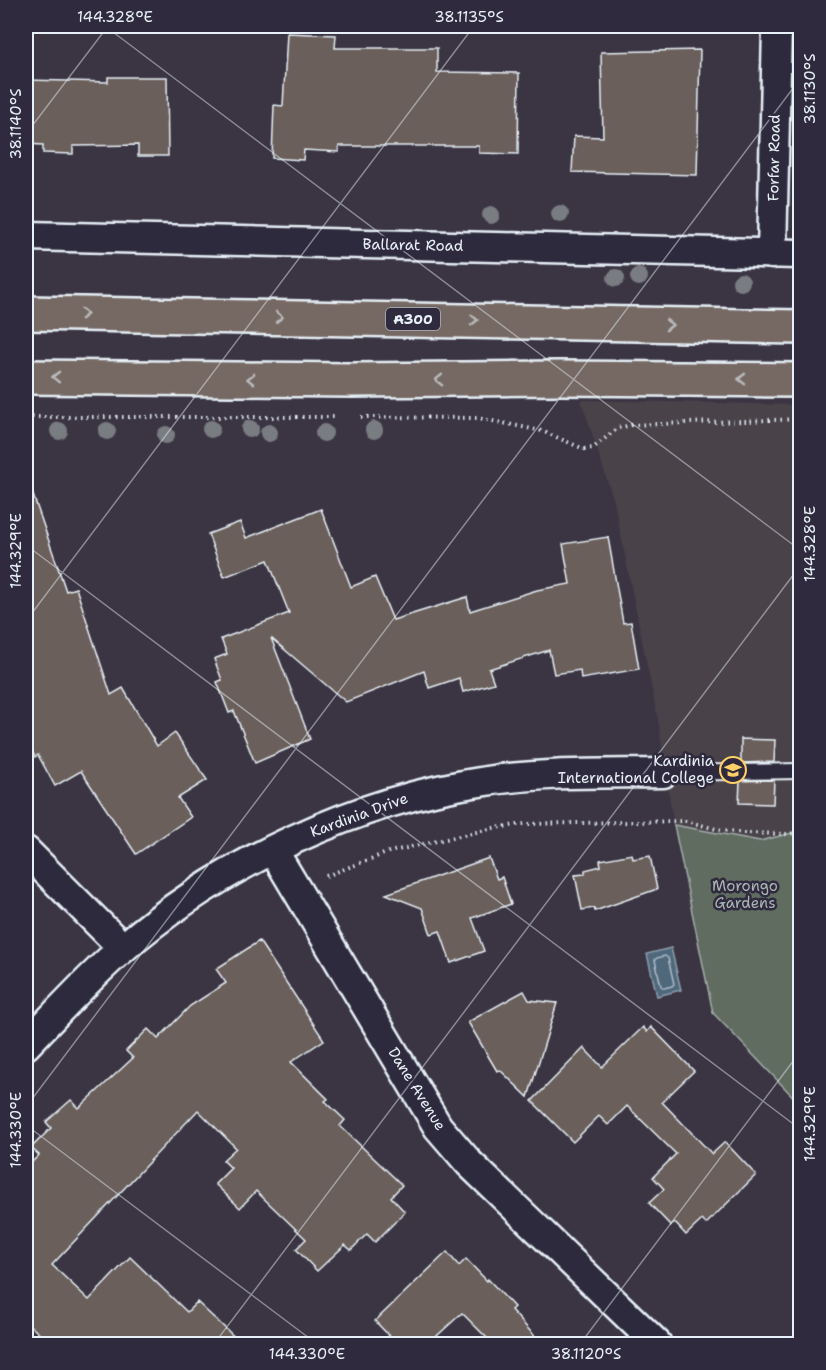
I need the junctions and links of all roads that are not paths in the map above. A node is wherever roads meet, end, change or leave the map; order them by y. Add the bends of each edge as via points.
1 (777, 26) edge
2 (26, 236) edge
3 (772, 254) junction
4 (801, 254) edge
5 (26, 313) edge
6 (801, 327) edge
7 (26, 377) edge
8 (801, 380) edge
9 (801, 771) edge
10 (663, 773) joint
11 (273, 850) junction
12 (26, 851) edge
13 (123, 948) junction
14 (26, 1045) edge
15 (657, 1344) edge

1 - 3 street, Forfar Road
2 - 3 street, Ballarat Road
3 - 4 street, Ballarat Road
5 -> 6 highway, A300
8 -> 7 highway
9 - 10 lane, Kardinia Drive
10 - 11 street, Kardinia Drive via 540,775 475,783 393,801
11 - 13 street, Kardinia Drive via 181,903
11 - 15 street, Dane Avenue via 438,1127
12 - 13 street
13 - 14 street, Kardinia Drive

